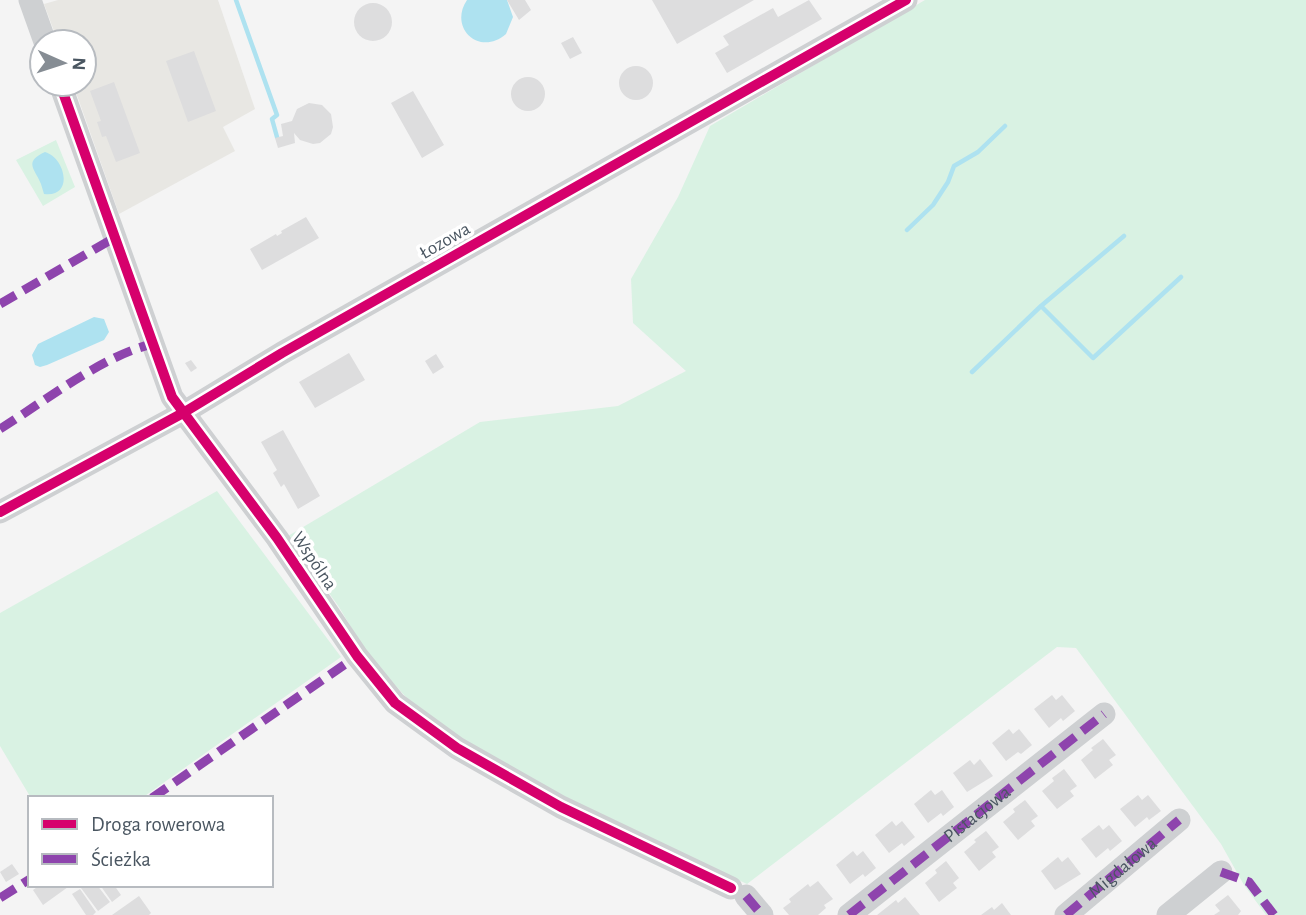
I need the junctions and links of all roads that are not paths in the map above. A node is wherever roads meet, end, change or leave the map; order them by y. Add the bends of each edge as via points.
1 (30, 0) edge
2 (906, 0) edge
3 (40, 28) edge
4 (65, 98) edge
5 (183, 412) junction
6 (0, 512) edge
7 (1104, 713) dead end
8 (1178, 820) dead end
9 (1221, 872) dead end
10 (762, 915) edge
11 (849, 915) edge
12 (1066, 915) edge
13 (1168, 915) edge

1 - 3 street
2 - 5 street, Łozowa
4 - 5 street, Wspólna via 172,397
5 - 6 street, Łozowa
5 - 10 street, Wspólna via 357,656 396,703 457,748 561,807 739,892
7 - 11 street, Pistacjowa
8 - 12 street, Migdałowa
9 - 13 street

